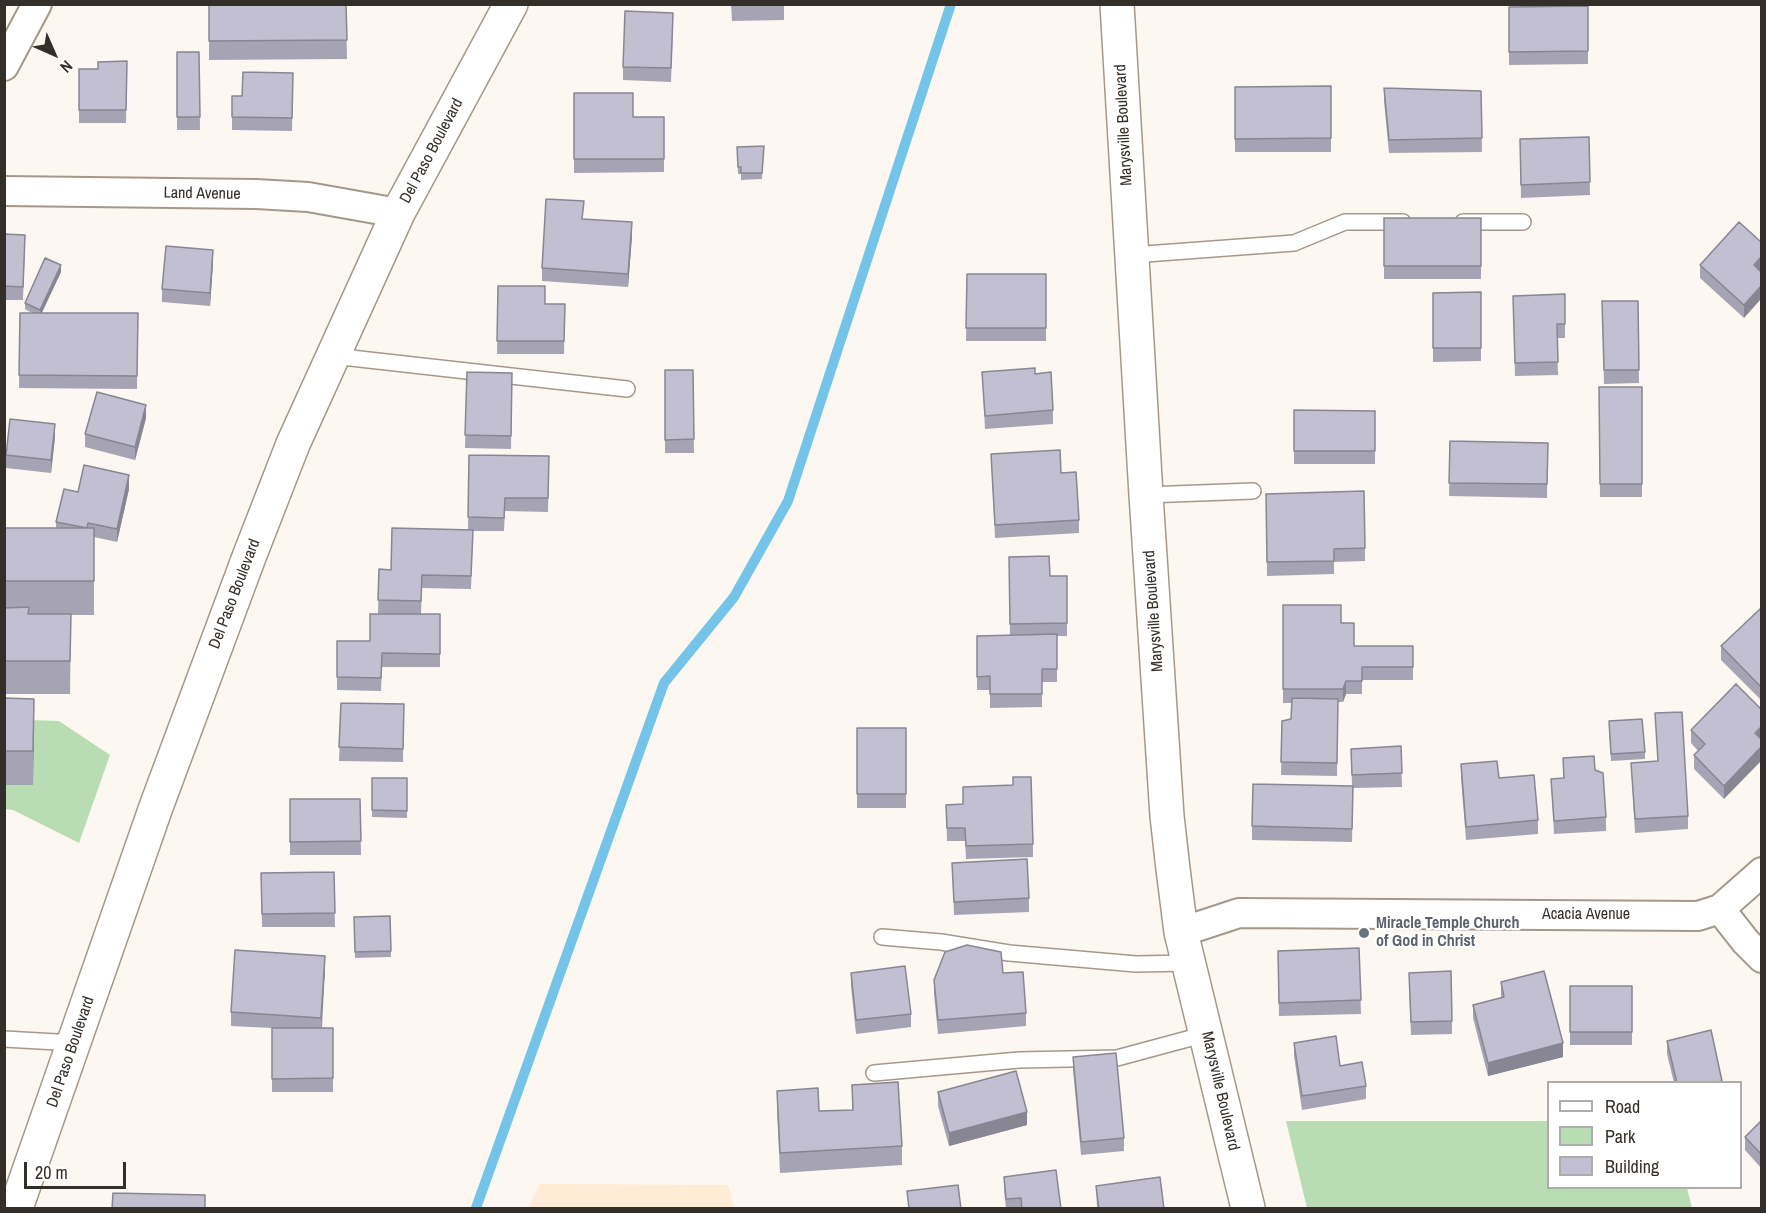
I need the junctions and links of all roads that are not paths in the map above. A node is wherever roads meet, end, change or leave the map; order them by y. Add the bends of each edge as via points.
1 (37, 4) edge
2 (511, 4) edge
3 (1117, 4) edge
4 (4, 66) edge
5 (4, 191) edge
6 (398, 213) junction
7 (1416, 222) edge
8 (1452, 222) edge
9 (1523, 222) dead end
10 (1132, 255) junction
11 (333, 356) junction
12 (627, 389) dead end
13 (1252, 491) dead end
14 (1146, 495) junction
15 (1761, 872) edge
16 (1720, 909) junction
17 (1181, 932) junction
18 (882, 937) dead end
19 (1761, 958) edge
20 (1189, 963) junction
21 (1206, 1034) junction
22 (4, 1040) edge
23 (75, 1043) junction
24 (874, 1073) dead end
25 (16, 1209) edge
26 (1248, 1209) edge

1 - 4 street
2 - 6 main road, Del Paso Boulevard
3 - 10 main road, Marysville Boulevard
5 - 6 street, Land Avenue via 256,194 308,197
6 - 11 main road, Del Paso Boulevard
7 - 10 lane via 1345,222 1294,243
8 - 9 lane
10 - 14 main road, Marysville Boulevard
11 - 12 lane
11 - 23 main road, Del Paso Boulevard via 293,444 208,663
13 - 14 lane
14 - 17 main road, Marysville Boulevard via 1167,816
15 - 16 street, Acacia Avenue
16 - 17 street, Acacia Avenue via 1698,916 1239,913
16 - 19 street
17 - 20 main road, Marysville Boulevard
18 - 20 lane via 1124,963
20 - 21 main road, Marysville Boulevard
21 - 24 lane via 1117,1058 1019,1060
21 - 26 main road, Marysville Boulevard
22 - 23 lane
23 - 25 main road, Del Paso Boulevard

